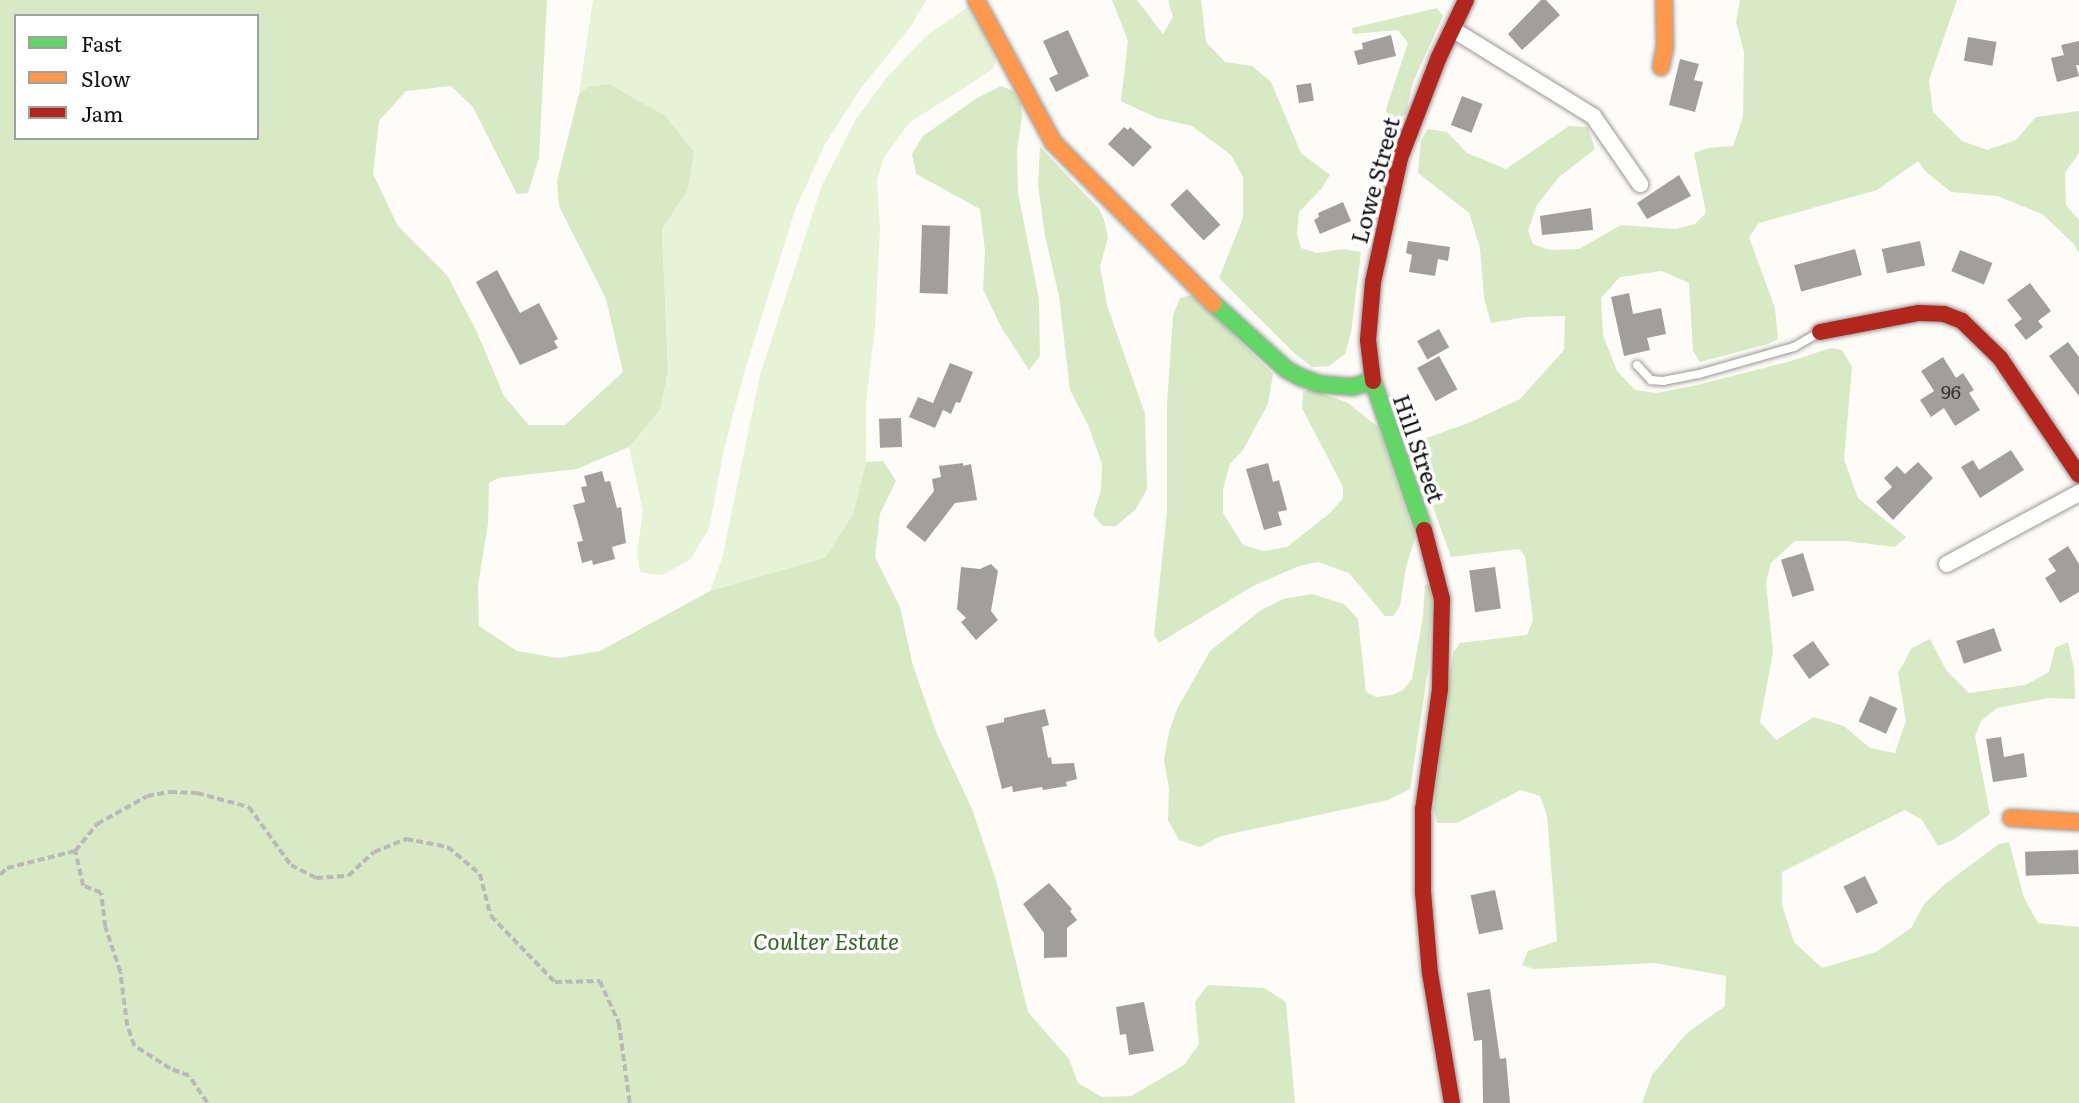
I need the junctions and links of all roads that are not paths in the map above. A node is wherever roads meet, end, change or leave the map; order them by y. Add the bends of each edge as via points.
1 (976, 0) edge
2 (1466, 0) edge
3 (1664, 0) edge
4 (1452, 29) junction
5 (1661, 66) dead end
6 (1640, 184) dead end
7 (1819, 332) joint
8 (1637, 365) dead end
9 (1373, 381) junction
10 (2079, 475) edge
11 (2079, 493) edge
12 (1947, 564) dead end
13 (2011, 818) dead end
14 (2079, 822) edge
15 (1452, 1103) edge

1 - 9 street, Hill Street via 1053,142 1182,275 1287,370 1319,384 1352,387
2 - 4 street, Lowe Street
3 - 5 street
4 - 6 street via 1593,116
4 - 9 street, Lowe Street via 1404,146 1376,258 1368,341
7 - 8 lane via 1794,347 1663,381 1651,380
7 - 10 street via 1919,313 1944,314 1962,321 2000,358
9 - 15 street, Hill Street via 1428,540 1442,598 1440,689 1423,810 1423,874 1430,973
11 - 12 street
13 - 14 street

